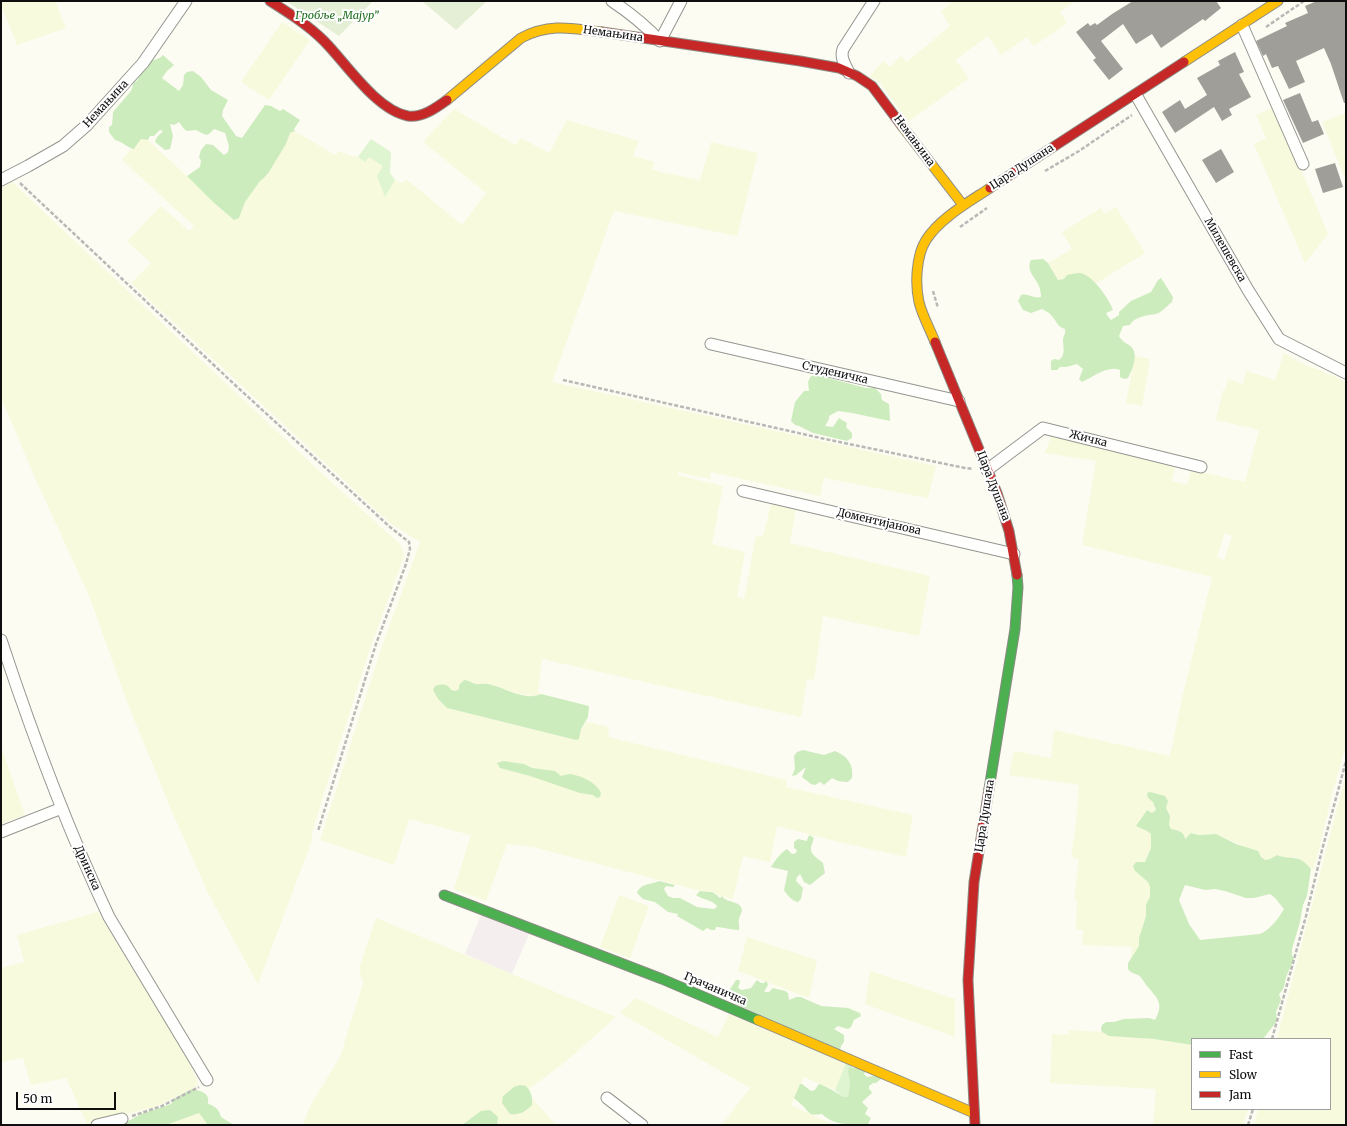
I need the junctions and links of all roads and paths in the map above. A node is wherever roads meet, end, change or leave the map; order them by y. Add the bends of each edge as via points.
1 (186, 1) edge
2 (270, 1) edge
3 (612, 1) edge
4 (681, 1) edge
5 (874, 1) edge
6 (1278, 1) edge
7 (1304, 1) edge
8 (1242, 25) junction
9 (1248, 38) junction
10 (660, 41) junction
11 (849, 73) junction
12 (1136, 95) junction
13 (1142, 106) junction
14 (1303, 164) dead end
15 (11, 175) junction
16 (1039, 175) dead end
17 (1, 180) edge
18 (963, 205) junction
19 (988, 208) dead end
20 (958, 228) dead end
21 (931, 285) dead end
22 (940, 315) dead end
23 (711, 344) dead end
24 (1346, 373) edge
25 (563, 380) dead end
26 (959, 401) junction
27 (1201, 467) dead end
28 (986, 469) junction
29 (743, 491) dead end
30 (1014, 554) junction
31 (1, 640) edge
32 (1346, 761) edge
33 (62, 808) junction
34 (318, 831) dead end
35 (1, 832) edge
36 (444, 895) dead end
37 (1272, 1038) edge
38 (207, 1080) joint
39 (607, 1098) dead end
40 (1253, 1110) edge
41 (974, 1113) junction
42 (122, 1119) joint
43 (97, 1125) edge
44 (642, 1125) edge
45 (975, 1125) edge
46 (1248, 1125) edge

1 - 15 street, Немањина via 143,63 87,125 63,146
2 - 10 street, Немањина via 306,25 325,42 379,101 394,111 409,116 426,114 437,108 521,38 534,31 548,27 566,27
3 - 10 street via 643,23
4 - 10 street
5 - 11 street via 841,54
6 - 8 street, Цара Душана
7 - 9 path
8 - 9 street
8 - 12 street, Цара Душана
9 - 14 street
10 - 11 street, Немањина via 800,61 838,68
11 - 18 street, Немањина via 872,86
12 - 13 street, Милешевска
12 - 18 street, Цара Душана
13 - 16 path via 1122,123
13 - 24 street, Милешевска via 1279,339
15 - 17 street, Немањина
15 - 34 path via 390,528 409,542 406,564 372,658
18 - 26 street, Цара Душана via 944,220 926,240 917,265 916,286 919,303
19 - 20 path
21 - 22 path
23 - 26 street, Студеничка
25 - 28 path via 802,434 965,468
26 - 28 street, Цара Душана
27 - 28 street, Жичка via 1043,428
28 - 30 street, Цара Душана via 997,493
29 - 30 street, Доментијанова
30 - 41 street, Цара Душана via 1018,587 1015,629 974,882 968,980
31 - 33 street, Дринска
32 - 37 path
33 - 35 street
33 - 38 street, Дринска via 109,917
36 - 41 street, Грачаничка via 675,985
38 - 42 path via 195,1090 162,1106
39 - 44 street
40 - 46 path
41 - 45 street, Цара Душана
42 - 43 street

